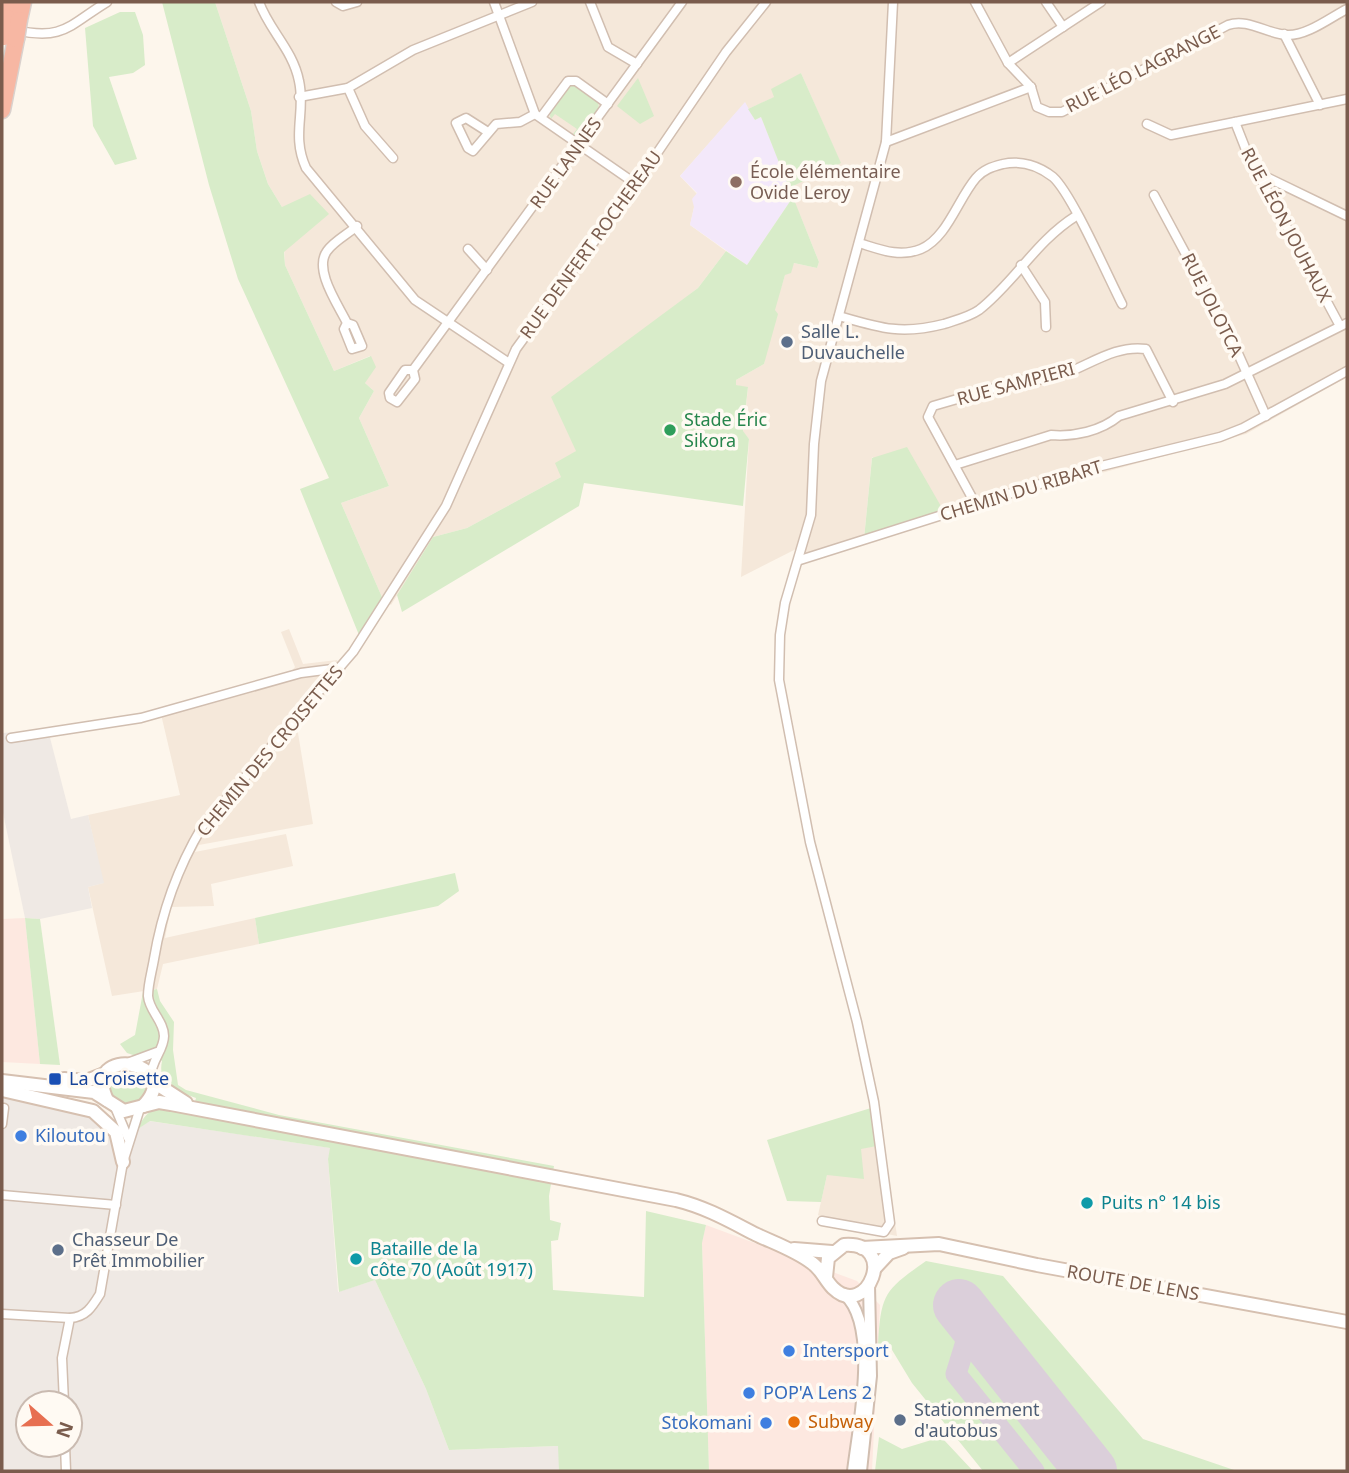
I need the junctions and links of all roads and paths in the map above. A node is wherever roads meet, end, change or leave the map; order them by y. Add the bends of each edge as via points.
1 (23, 2) edge
2 (107, 2) edge
3 (259, 2) edge
4 (336, 2) edge
5 (357, 2) edge
6 (494, 2) edge
7 (532, 2) edge
8 (590, 2) edge
9 (682, 2) edge
10 (766, 2) edge
11 (893, 2) edge
12 (975, 2) edge
13 (1046, 2) edge
14 (1101, 2) edge
15 (1347, 9) edge
16 (498, 14) junction
17 (1063, 27) junction
18 (9, 28) edge
19 (1283, 34) junction
20 (1008, 63) junction
21 (637, 64) junction
22 (1031, 87) junction
23 (348, 88) junction
24 (299, 97) junction
25 (1347, 99) edge
26 (608, 104) junction
27 (1320, 105) junction
28 (2, 110) edge
29 (539, 115) junction
30 (1235, 122) junction
31 (1147, 124) dead end
32 (488, 132) dead end
33 (886, 142) junction
34 (579, 143) junction
35 (393, 158) dead end
36 (1256, 172) junction
37 (636, 184) junction
38 (1154, 195) dead end
39 (1076, 216) junction
40 (1347, 216) edge
41 (357, 226) junction
42 (859, 243) junction
43 (468, 249) dead end
44 (1021, 265) junction
45 (487, 270) junction
46 (1122, 304) dead end
47 (839, 316) junction
48 (447, 321) junction
49 (347, 323) dead end
50 (1344, 324) edge
51 (1046, 327) dead end
52 (509, 363) junction
53 (413, 370) dead end
54 (1347, 371) edge
55 (1246, 374) junction
56 (1173, 402) junction
57 (1266, 416) junction
58 (955, 465) junction
59 (976, 505) junction
60 (446, 506) joint
61 (800, 559) junction
62 (340, 668) junction
63 (11, 738) dead end
64 (157, 1052) junction
65 (130, 1062) junction
66 (2, 1073) edge
67 (107, 1073) junction
68 (151, 1080) junction
69 (2, 1081) edge
70 (2, 1090) edge
71 (111, 1104) junction
72 (141, 1107) junction
73 (4, 1108) dead end
74 (199, 1109) junction
75 (2, 1124) edge
76 (128, 1139) junction
77 (123, 1162) junction
78 (2, 1195) edge
79 (116, 1205) junction
80 (822, 1221) dead end
81 (856, 1227) junction
82 (920, 1242) junction
83 (783, 1247) junction
84 (857, 1247) junction
85 (832, 1252) junction
86 (875, 1268) junction
87 (826, 1277) junction
88 (869, 1286) junction
89 (844, 1294) junction
90 (2, 1314) edge
91 (70, 1318) junction
92 (1347, 1322) edge
93 (63, 1389) edge
94 (853, 1471) edge
95 (861, 1471) edge

1 - 18 highway
2 - 18 street via 57,34
3 - 24 street via 292,57
4 - 5 street via 343,6
6 - 16 street
7 - 16 street
8 - 21 street via 608,47
9 - 21 street, RUE LANNES
10 - 37 street, RUE DENFERT ROCHEREAU
11 - 33 street
12 - 20 street
13 - 17 street
14 - 17 street
15 - 19 street via 1303,31
16 - 23 street via 400,57
16 - 29 street
17 - 20 street
18 - 28 highway
19 - 22 street, RUE LÉO LAGRANGE via 1228,25 1062,112 1037,107
19 - 27 street
20 - 22 street
21 - 26 street, RUE LANNES
22 - 33 street
23 - 24 street
23 - 35 street via 365,127
24 - 41 street via 302,160
25 - 27 street
26 - 29 street via 576,81 568,81
26 - 34 street, RUE LANNES
27 - 30 street
29 - 32 street via 496,124
29 - 34 street
30 - 31 street via 1171,135
30 - 36 street, RUE LÉON JOUHAUX
33 - 42 street
34 - 37 street
34 - 45 street, RUE LANNES
36 - 40 street
36 - 50 street, RUE LÉON JOUHAUX
37 - 52 street, RUE DENFERT ROCHEREAU
38 - 55 street, RUE JOLOTCA
39 - 42 street via 1055,179 1037,167 1013,162 987,168 975,179 933,241 920,250 890,253
39 - 44 street
39 - 46 street
41 - 48 street via 415,300
41 - 49 street via 327,251 323,261 324,274
42 - 47 street
43 - 45 street
44 - 47 street via 979,309 918,331 884,329
44 - 51 street via 1045,302
45 - 48 street, RUE LANNES
47 - 61 street via 817,405 814,495
48 - 52 street
48 - 53 street, RUE LANNES
50 - 55 street
52 - 60 street, RUE DENFERT ROCHEREAU
54 - 57 street, CHEMIN DU RIBART
55 - 56 street
55 - 57 street, RUE JOLOTCA
56 - 58 street via 1119,416 1107,425 1066,436 1051,435
56 - 58 street, RUE SAMPIERI via 1146,349 1134,347 1091,360 1075,372 1039,382 1026,379 933,406 928,417
57 - 59 street, CHEMIN DU RIBART via 1220,437 1081,471
58 - 59 street, RUE SAMPIERI
59 - 61 street, CHEMIN DU RIBART
60 - 62 street, CHEMIN DES CROISETTES
61 - 81 street via 785,603 779,680 810,842 857,1022 881,1149 890,1227 884,1232
62 - 63 street via 301,673 141,718
62 - 64 street, CHEMIN DES CROISETTES via 202,827 187,852 160,923 149,987 149,1003 163,1026
64 - 65 street
64 - 68 street, CHEMIN DES CROISETTES
65 - 67 main road
65 - 68 main road via 143,1067
66 - 67 main road via 86,1081
67 - 71 main road via 103,1087
68 - 72 main road via 150,1097
68 - 74 main road
69 - 71 main road via 88,1090
70 - 77 main road via 93,1111 116,1132
71 - 72 main road via 127,1111
71 - 76 street
72 - 74 main road via 159,1102
72 - 76 street
73 - 75 street
74 - 83 main road via 676,1200 708,1209
76 - 77 street
77 - 79 street
78 - 79 street
79 - 91 street via 100,1294 91,1309
80 - 81 street
81 - 84 street
82 - 84 main road, ROUTE DE LENS
82 - 86 main road via 889,1253
82 - 92 main road, ROUTE DE LENS
83 - 85 main road
83 - 87 main road
84 - 85 main road
84 - 86 main road via 869,1253
85 - 87 main road
86 - 88 main road
87 - 89 main road via 832,1288
88 - 89 main road via 859,1293
88 - 95 street via 871,1376
89 - 94 street via 856,1308 862,1343
90 - 91 street
91 - 93 street via 62,1358

